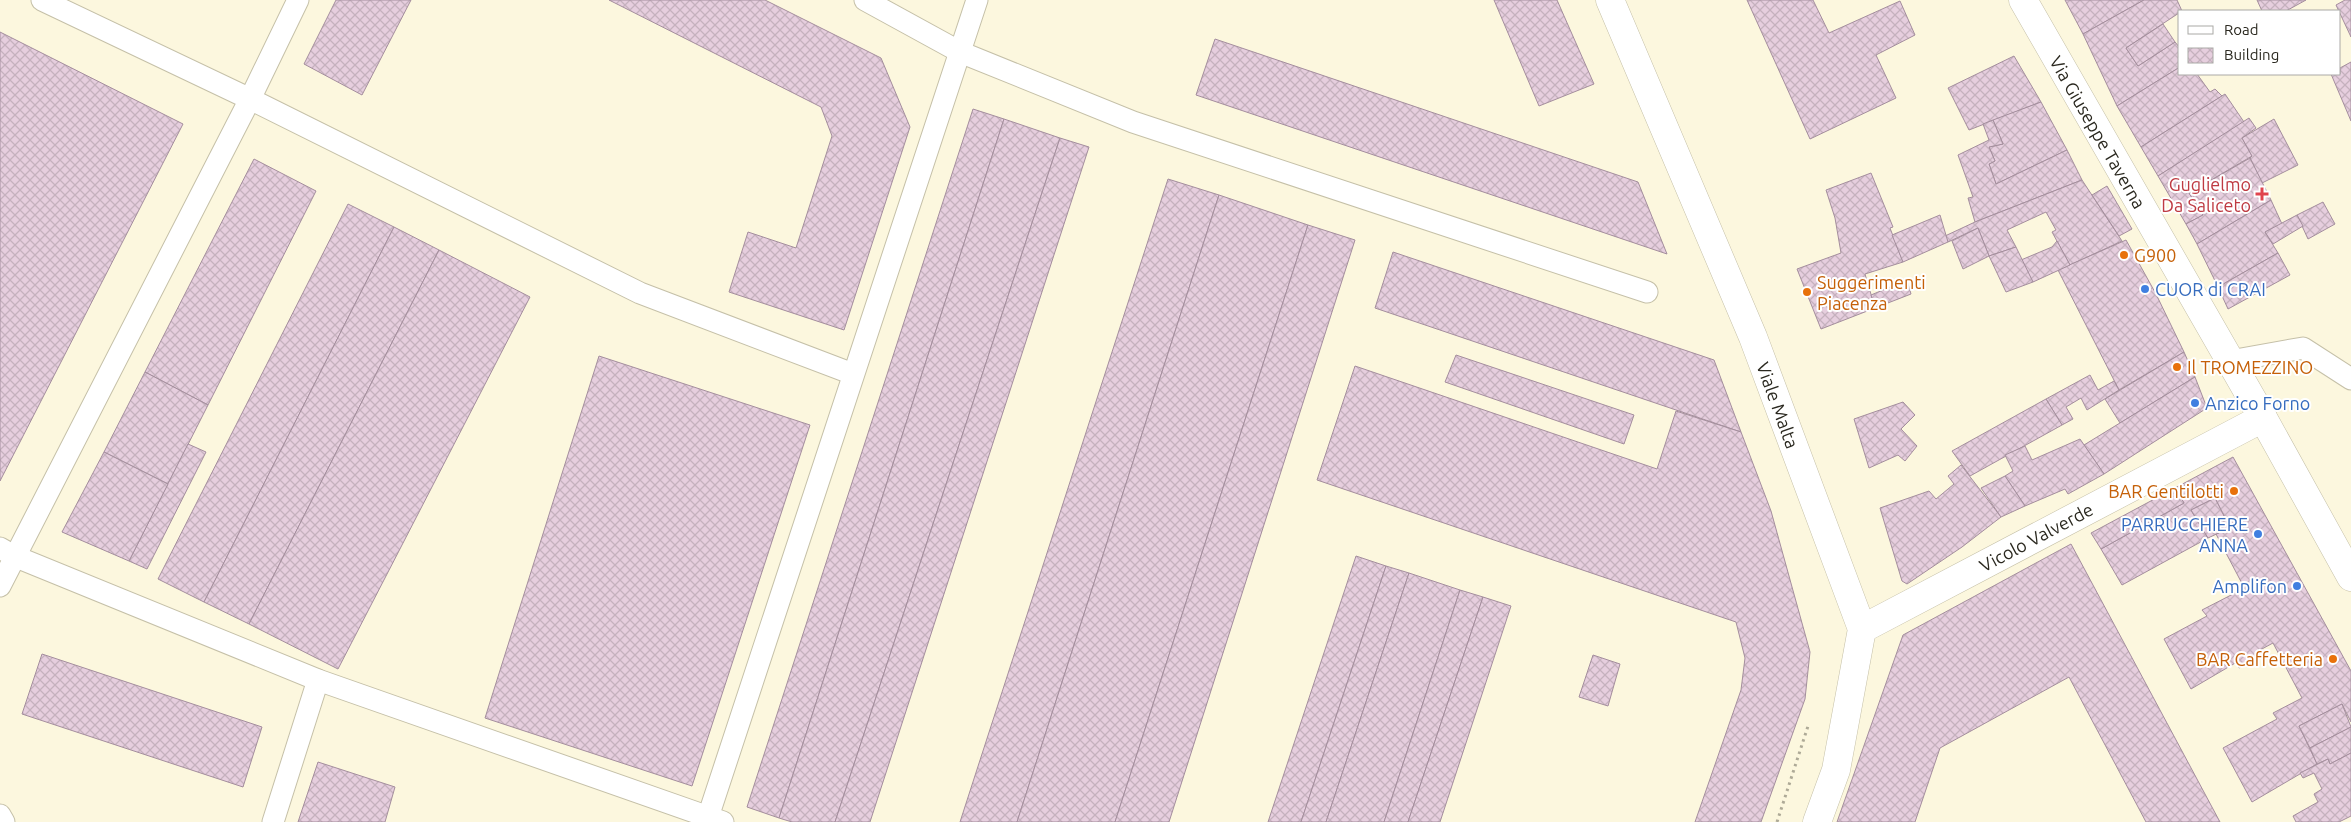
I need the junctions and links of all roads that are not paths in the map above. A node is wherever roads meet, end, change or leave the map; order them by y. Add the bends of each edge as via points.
1 (42, 0) edge
2 (298, 0) edge
3 (865, 0) edge
4 (977, 0) edge
5 (1610, 0) edge
6 (2023, 0) edge
7 (960, 52) junction
8 (250, 99) junction
9 (1647, 292) dead end
10 (2230, 361) junction
11 (853, 374) junction
12 (2351, 379) edge
13 (2263, 418) junction
14 (7, 552) edge
15 (2351, 577) edge
16 (0, 586) edge
17 (1862, 629) junction
18 (318, 680) junction
19 (0, 815) edge
20 (715, 820) edge
21 (4, 822) edge
22 (272, 822) edge
23 (1817, 822) edge

1 - 8 lane
2 - 8 lane
3 - 7 lane
4 - 7 lane
5 - 17 street, Viale Malta via 1753,337
6 - 10 street, Via Giuseppe Taverna
7 - 9 lane via 1133,122
7 - 11 lane
8 - 11 lane via 640,293
8 - 14 lane
10 - 12 lane via 2303,348
10 - 13 street, Via Giuseppe Taverna
11 - 20 lane
13 - 15 street, Via Giuseppe Taverna
13 - 17 street, Vicolo Valverde
14 - 16 lane
14 - 18 lane
17 - 23 street via 1836,770
18 - 20 lane
18 - 22 lane
19 - 21 lane

